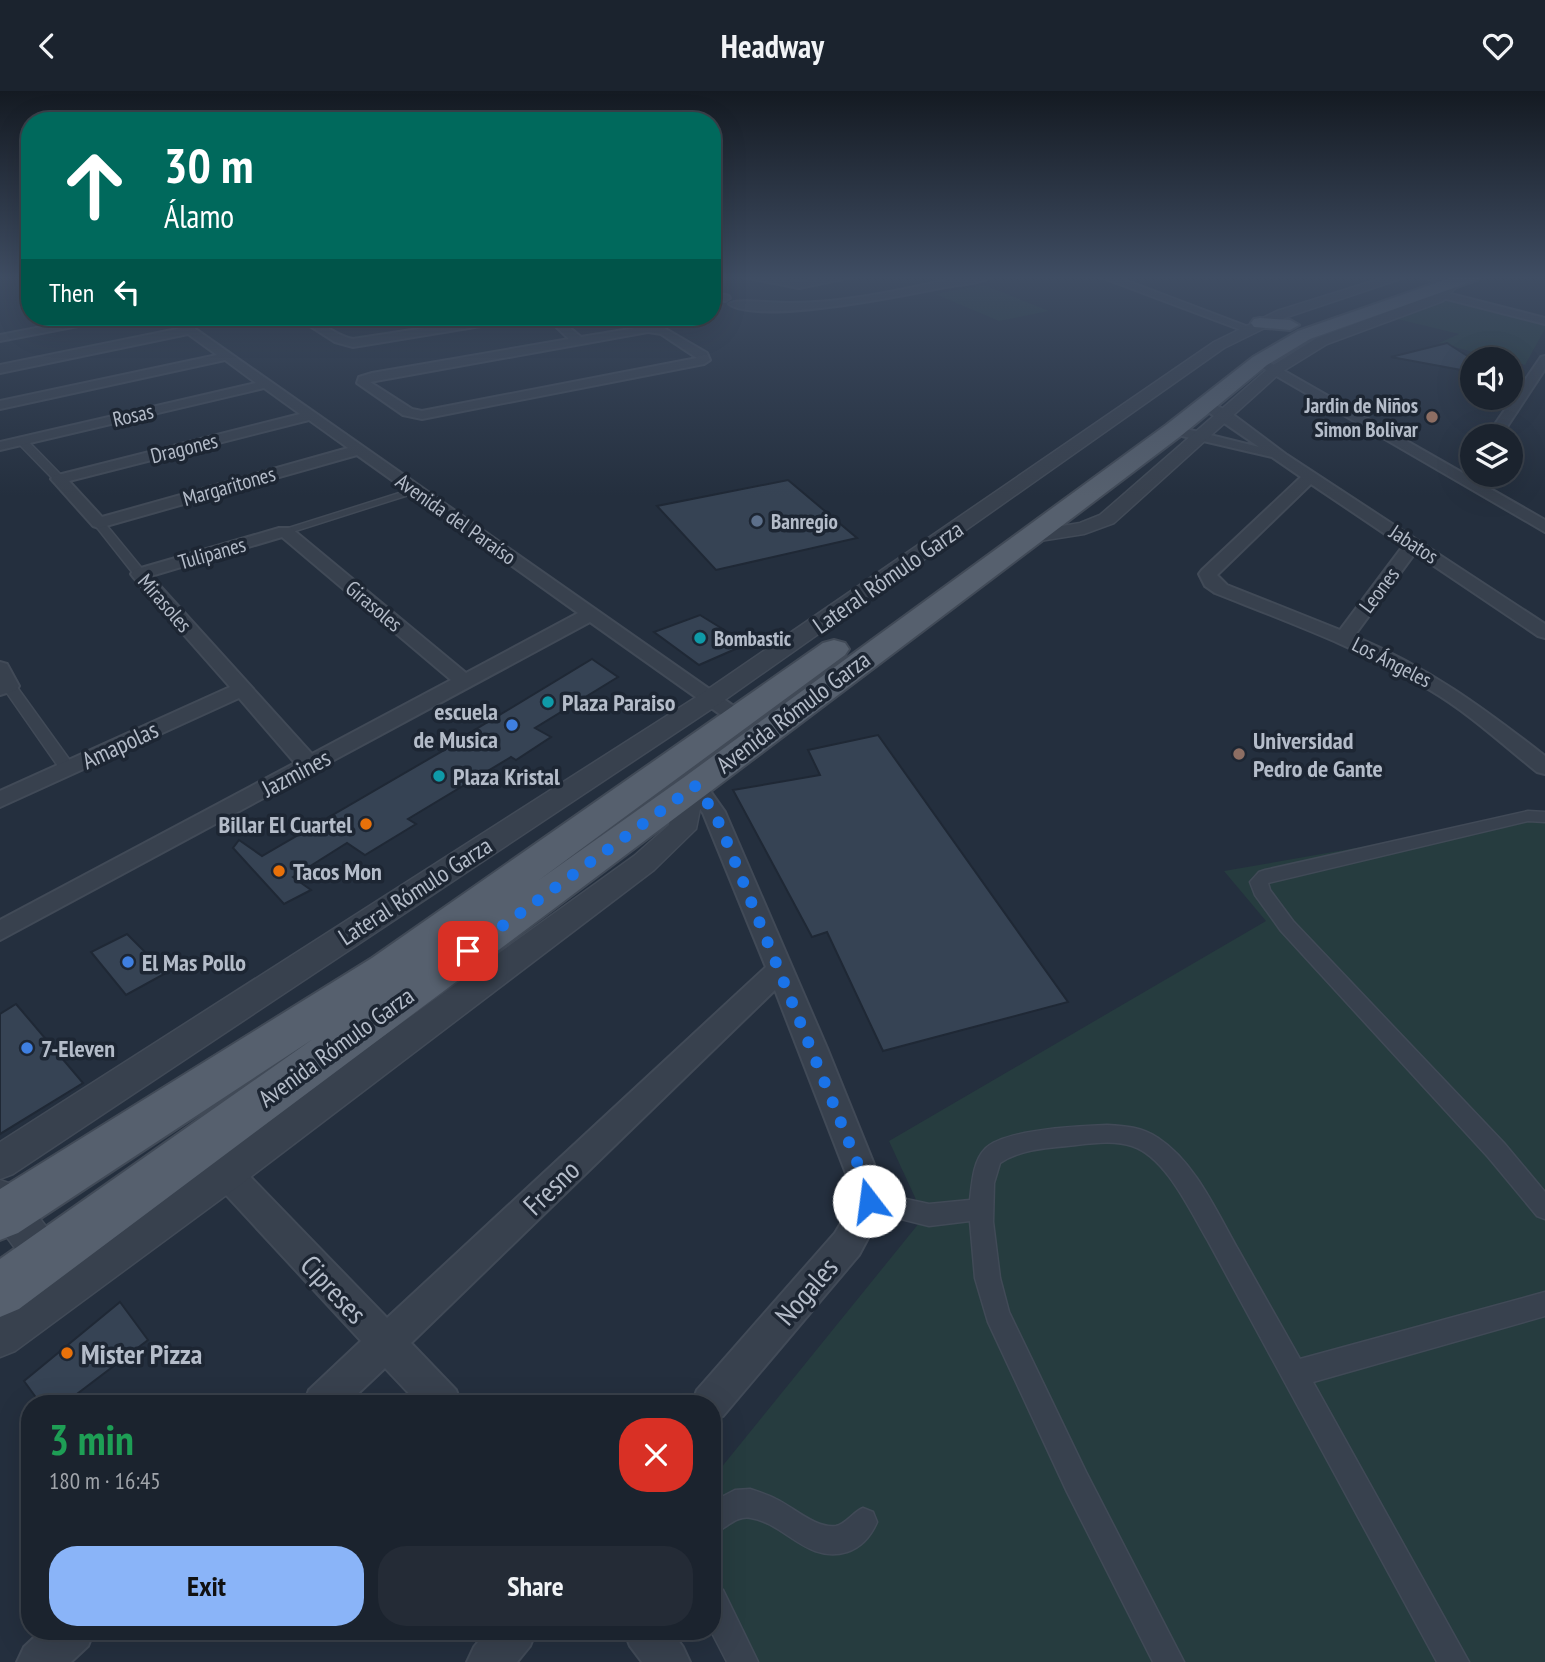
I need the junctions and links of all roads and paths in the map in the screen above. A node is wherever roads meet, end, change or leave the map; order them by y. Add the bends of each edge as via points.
1 (96, 349) edge
2 (218, 349) edge
3 (525, 349) edge
4 (691, 349) edge
5 (1213, 349) edge
6 (1242, 349) edge
7 (1287, 349) edge
8 (228, 356) junction
9 (1545, 360) edge
10 (1268, 365) junction
11 (0, 369) edge
12 (266, 384) junction
13 (1525, 390) junction
14 (1545, 394) edge
15 (0, 405) edge
16 (310, 416) junction
17 (1202, 422) junction
18 (1502, 424) edge
19 (22, 441) junction
20 (0, 446) edge
21 (358, 450) junction
22 (1282, 458) junction
23 (1460, 471) edge
24 (1310, 477) junction
25 (59, 479) junction
26 (1486, 487) edge
27 (416, 491) junction
28 (99, 523) junction
29 (1545, 527) edge
30 (285, 531) junction
31 (1414, 543) junction
32 (140, 574) junction
33 (592, 613) junction
34 (1545, 632) edge
35 (1344, 638) junction
36 (463, 680) junction
37 (3, 681) edge
38 (240, 690) junction
39 (710, 699) junction
40 (738, 718) junction
41 (310, 766) junction
42 (1545, 767) edge
43 (68, 769) junction
44 (693, 788) junction
45 (0, 800) edge
46 (1545, 817) edge
47 (0, 931) edge
48 (779, 970) junction
49 (0, 1162) edge
50 (226, 1173) junction
51 (869, 1201) junction
52 (4, 1208) edge
53 (1545, 1209) edge
54 (980, 1210) junction
55 (58, 1272) junction
56 (1545, 1304) edge
57 (1, 1323) edge
58 (386, 1345) junction
59 (1294, 1374) junction
60 (331, 1395) edge
61 (435, 1395) edge
62 (716, 1395) edge
63 (721, 1514) edge
64 (863, 1523) dead end
65 (721, 1619) edge
66 (63, 1640) edge
67 (507, 1640) edge
68 (652, 1640) edge
69 (39, 1662) edge
70 (489, 1662) edge
71 (668, 1662) edge
72 (743, 1662) edge
73 (1169, 1662) edge
74 (1454, 1662) edge

1 - 11 street
2 - 8 street, Avenida del Paraíso
3 - 4 street via 372,377 363,383 408,412 431,414 693,364 704,358
5 - 39 street, Lateral Rómulo Garza
6 - 40 main road, Avenida Rómulo Garza via 1051,495
7 - 10 main road, Avenida Rómulo Garza
8 - 12 street, Avenida del Paraíso
8 - 15 street
9 - 13 street
10 - 17 main road, Avenida Rómulo Garza
10 - 23 street
12 - 16 street, Avenida del Paraíso
12 - 19 street, Rosas
13 - 14 street
13 - 18 street
16 - 21 street, Avenida del Paraíso
16 - 25 street, Dragones
17 - 22 street, Jabatos
17 - 22 street, Jabatos
17 - 44 main road, Avenida Rómulo Garza via 1027,537
19 - 20 street, Rosas
19 - 25 street, Mirasoles
21 - 27 street, Avenida del Paraíso
21 - 28 street, Margaritones
22 - 24 street, Jabatos
24 - 31 street, Jabatos
24 - 35 street, Los Ángeles via 1208,574 1221,589
25 - 28 street, Mirasoles
26 - 29 street
27 - 30 street
27 - 33 street, Avenida del Paraíso
28 - 32 street, Mirasoles
30 - 32 street, Tulipanes
30 - 36 street, Girasoles
31 - 34 street, Jabatos
31 - 35 street, Leones
32 - 38 street, Mirasoles
33 - 36 street, Jazmines
33 - 39 street, Avenida del Paraíso
35 - 42 street, Los Ángeles via 1438,686
36 - 41 street, Jazmines
37 - 43 street
38 - 41 street, Mirasoles
38 - 43 street, Amapolas
39 - 40 street, Avenida del Paraíso
39 - 49 street, Lateral Rómulo Garza
40 - 52 main road, Avenida Rómulo Garza via 368,982
41 - 47 street, Jazmines
43 - 45 street, Amapolas
44 - 48 street via 714,812
44 - 50 street via 682,829 644,863
44 - 55 main road, Avenida Rómulo Garza
46 - 53 street via 1528,816 1265,876 1259,882 1287,926 1496,1150
48 - 51 street
48 - 58 street, Fresno
50 - 55 street
50 - 58 street, Cipreses
51 - 54 street via 929,1215
51 - 62 street, Nogales via 847,1244
52 - 55 street
54 - 59 street via 985,1168 1001,1150 1065,1137 1110,1133 1135,1137 1158,1151 1177,1171
54 - 73 street via 990,1292 1040,1406
55 - 57 main road, Avenida Rómulo Garza
56 - 59 street
58 - 60 street, Fresno
58 - 61 street, Cipreses
59 - 74 street
63 - 64 street via 736,1503 755,1504 821,1539 841,1542 856,1534
65 - 72 street
66 - 69 street
67 - 70 street
68 - 71 street

